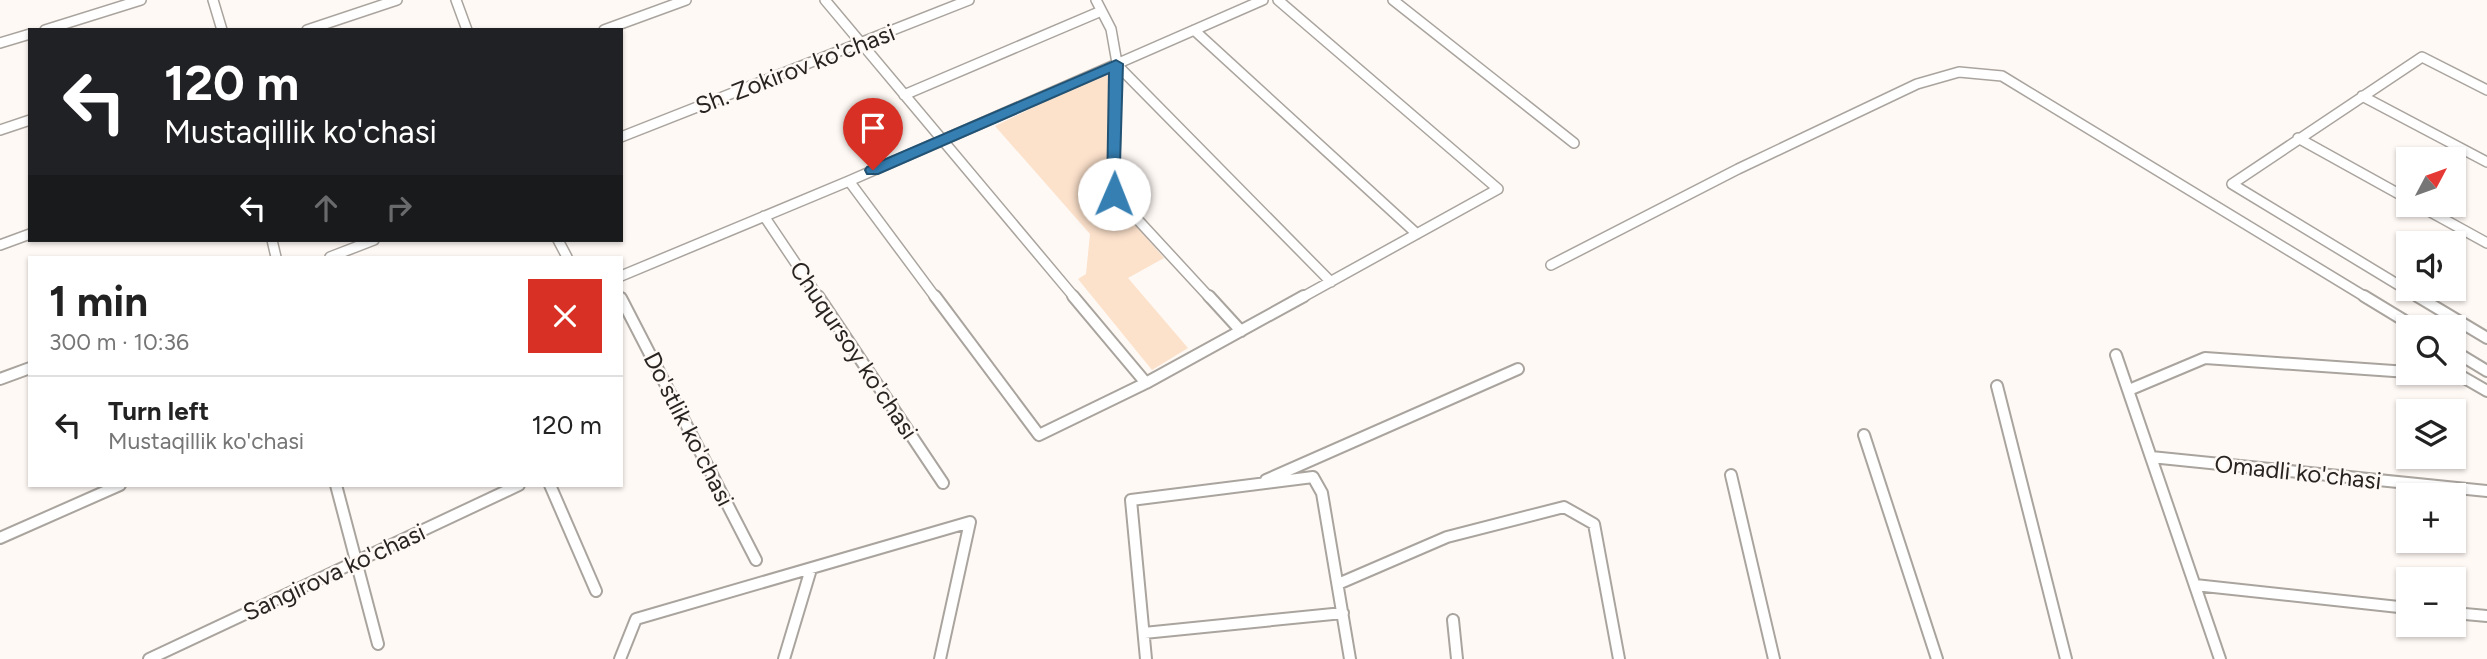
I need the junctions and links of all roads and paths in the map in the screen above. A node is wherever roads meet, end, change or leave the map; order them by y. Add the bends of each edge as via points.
1 (141, 0) edge
2 (213, 0) edge
3 (397, 0) edge
4 (456, 0) edge
5 (686, 0) edge
6 (825, 0) edge
7 (969, 0) edge
8 (1096, 0) edge
9 (1263, 0) edge
10 (1278, 0) edge
11 (1393, 0) edge
12 (111, 5) edge
13 (1099, 12) junction
14 (50, 28) edge
15 (221, 28) edge
16 (313, 28) edge
17 (466, 28) edge
18 (609, 28) edge
19 (1194, 30) junction
20 (28, 35) edge
21 (0, 43) edge
22 (860, 43) junction
23 (1116, 64) junction
24 (2487, 90) edge
25 (904, 95) junction
26 (2362, 96) junction
27 (28, 121) edge
28 (0, 130) edge
29 (623, 135) edge
30 (2298, 138) junction
31 (943, 140) junction
32 (1574, 144) dead end
33 (2487, 162) edge
34 (849, 181) junction
35 (2396, 192) edge
36 (764, 216) junction
37 (2440, 217) edge
38 (1417, 234) junction
39 (28, 235) edge
40 (369, 242) edge
41 (2487, 243) edge
42 (0, 245) edge
43 (333, 256) edge
44 (1551, 265) dead end
45 (623, 275) edge
46 (1331, 282) junction
47 (623, 302) edge
48 (2396, 315) edge
49 (1241, 331) junction
50 (2487, 338) edge
51 (2116, 355) dead end
52 (2466, 358) edge
53 (28, 369) edge
54 (1518, 369) dead end
55 (2396, 371) edge
56 (2487, 371) edge
57 (0, 379) edge
58 (2466, 379) edge
59 (1146, 383) junction
60 (1997, 386) dead end
61 (2129, 390) junction
62 (2487, 391) edge
63 (1864, 435) dead end
64 (2151, 457) junction
65 (1731, 475) dead end
66 (943, 483) dead end
67 (1256, 484) junction
68 (115, 487) edge
69 (337, 487) edge
70 (515, 487) edge
71 (551, 487) edge
72 (2487, 491) edge
73 (0, 538) edge
74 (756, 560) dead end
75 (358, 561) junction
76 (811, 569) junction
77 (1338, 584) junction
78 (2195, 585) junction
79 (596, 591) dead end
80 (2396, 607) edge
81 (1343, 613) junction
82 (2466, 614) edge
83 (2487, 616) edge
84 (1453, 620) dead end
85 (1144, 633) junction
86 (378, 644) dead end
87 (149, 659) edge
88 (620, 659) edge
89 (784, 659) edge
90 (940, 659) edge
91 (1146, 659) edge
92 (1350, 659) edge
93 (1457, 659) edge
94 (1619, 659) edge
95 (1774, 659) edge
96 (1937, 659) edge
97 (2066, 659) edge
98 (2220, 659) edge

1 - 12 street
2 - 15 street
3 - 16 street
4 - 17 street
5 - 18 street
6 - 22 street
7 - 22 street, Sh. Zokirov ko'chasi
8 - 13 street
9 - 19 street
10 - 38 street via 1498,188
11 - 32 street
12 - 14 street
13 - 23 street via 1111,29
13 - 25 street
19 - 23 street
19 - 38 street
20 - 21 street
22 - 25 street
22 - 29 street, Sh. Zokirov ko'chasi
23 - 31 street
23 - 46 street
23 - 49 street via 1114,194
24 - 26 street via 2422,57
25 - 31 street
26 - 30 street
26 - 33 street
27 - 28 street
30 - 35 street
30 - 50 street via 2232,184
31 - 34 street
31 - 59 street
34 - 36 street
34 - 59 street via 1039,435
36 - 45 street
36 - 66 street, Chuqursoy ko'chasi
37 - 41 street
38 - 46 street
39 - 42 street
40 - 43 street
44 - 48 street via 1917,84 1938,75 1979,71 2002,76
46 - 49 street
47 - 74 street, Do'stlik ko'chasi
49 - 59 street
51 - 61 street
52 - 56 street
53 - 57 street
54 - 67 street
55 - 61 street via 2205,358
58 - 62 street
60 - 97 street
61 - 64 street
63 - 96 street
64 - 72 street, Omadli ko'chasi
64 - 78 street
65 - 95 street
67 - 77 street via 1313,477 1322,493
67 - 85 street via 1131,500
68 - 73 street
69 - 75 street
70 - 75 street, Sangirova ko'chasi
71 - 79 street
75 - 86 street
75 - 87 street, Sangirova ko'chasi
76 - 88 street via 636,619
76 - 89 street
76 - 90 street via 970,523
77 - 81 street
77 - 94 street via 1447,537 1564,507 1594,524
78 - 80 street
78 - 98 street
81 - 85 street
81 - 92 street
82 - 83 street
84 - 93 street
85 - 91 street

